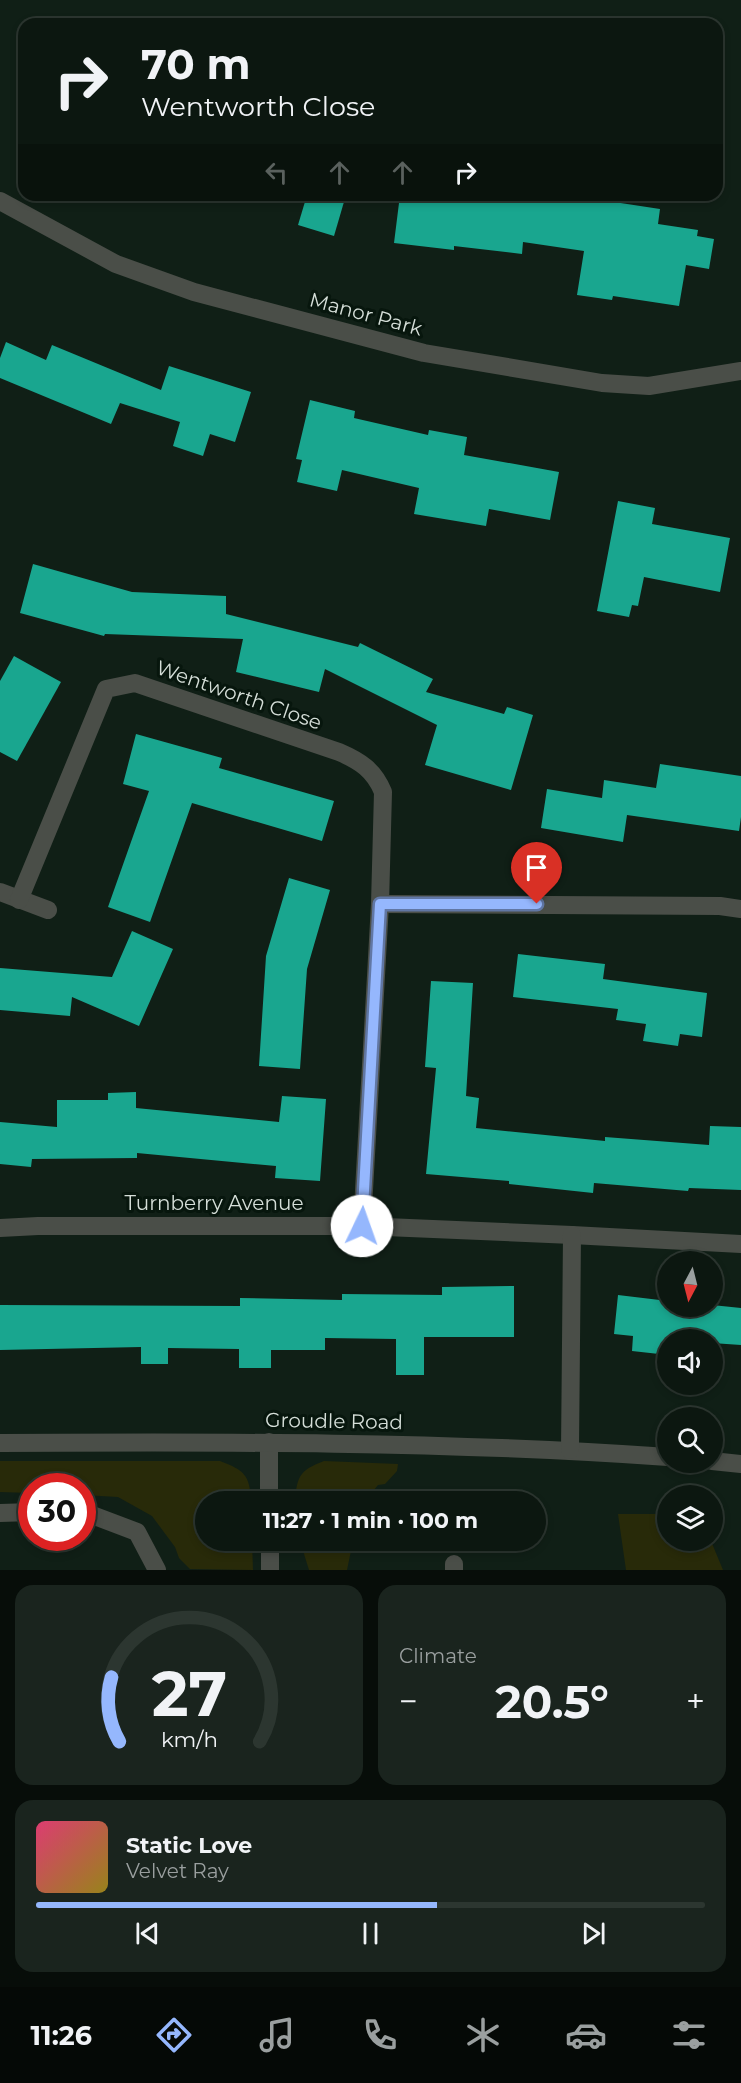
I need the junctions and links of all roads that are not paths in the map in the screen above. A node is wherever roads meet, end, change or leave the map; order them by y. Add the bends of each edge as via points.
1 (0, 201) edge
2 (741, 371) edge
3 (0, 892) edge
4 (20, 900) junction
5 (380, 904) junction
6 (741, 909) edge
7 (48, 910) dead end
8 (362, 1226) junction
9 (0, 1228) edge
10 (572, 1235) junction
11 (741, 1244) edge
12 (269, 1442) junction
13 (0, 1443) edge
14 (570, 1450) junction
15 (657, 1456) edge
16 (723, 1462) edge
17 (741, 1464) edge
18 (269, 1491) edge
19 (0, 1512) edge
20 (18, 1512) edge
21 (96, 1517) edge
22 (270, 1551) edge
23 (157, 1570) edge
24 (270, 1570) edge

1 - 2 street, Manor Park via 116,264 194,292 424,353 602,383 649,386
3 - 4 street
4 - 5 street, Wentworth Close via 106,689 135,683 358,760 377,779 383,792
4 - 7 street
5 - 6 street
5 - 8 street, Wentworth Close
8 - 9 street, Turnberry Avenue
8 - 10 street, Turnberry Avenue
10 - 11 street, Turnberry Avenue
10 - 14 street
12 - 13 street, Groudle Road
12 - 14 street, Groudle Road
12 - 18 street
14 - 15 street, Groudle Road
16 - 17 street
19 - 20 street
21 - 23 street via 137,1532
22 - 24 street

